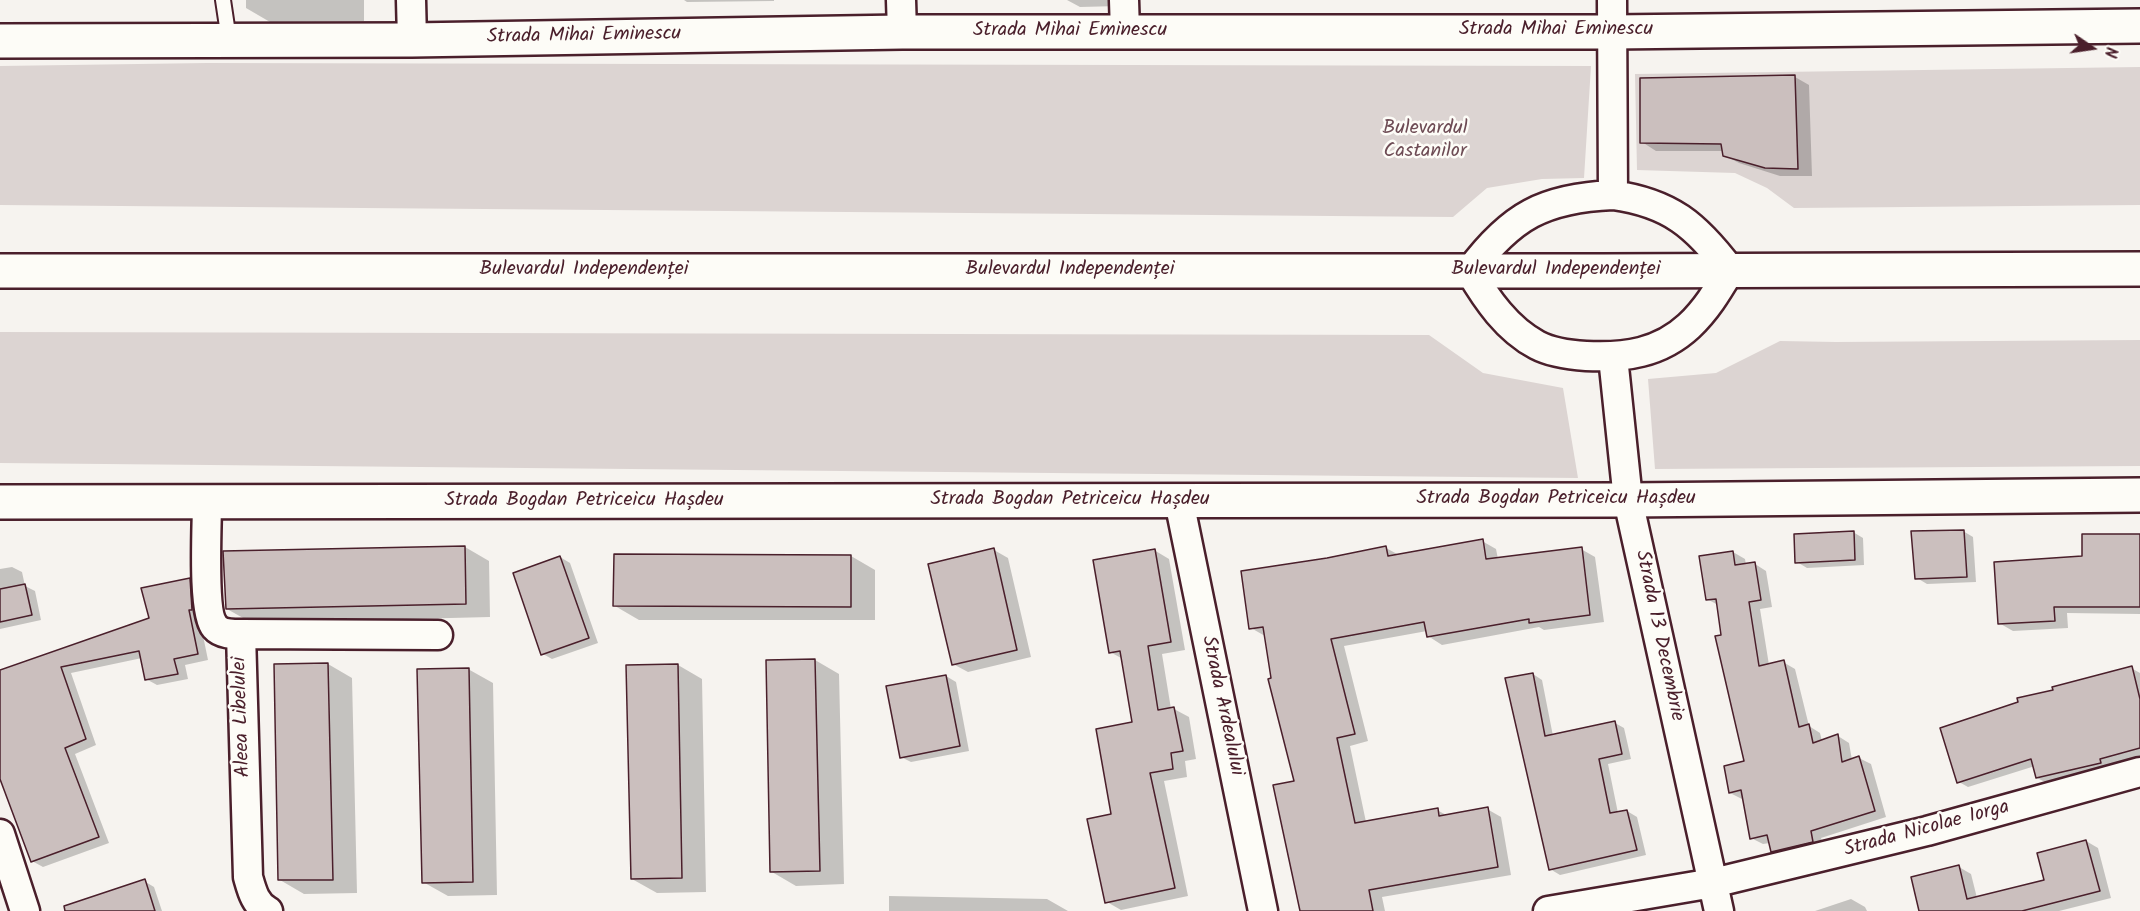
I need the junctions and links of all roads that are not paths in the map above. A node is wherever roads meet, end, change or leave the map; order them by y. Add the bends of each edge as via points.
1 (223, 0) edge
2 (411, 0) edge
3 (901, 16) edge
4 (1124, 16) edge
5 (1612, 16) edge
6 (2140, 26) edge
7 (229, 40) junction
8 (412, 40) junction
9 (0, 41) edge
10 (1613, 195) junction
11 (2140, 269) edge
12 (1730, 270) junction
13 (0, 271) edge
14 (1470, 271) junction
15 (1613, 357) junction
16 (2140, 495) edge
17 (1628, 500) junction
18 (1179, 501) junction
19 (0, 502) edge
20 (207, 502) junction
21 (241, 634) junction
22 (438, 635) dead end
23 (2140, 772) edge
24 (0, 834) edge
25 (1713, 883) junction
26 (25, 911) edge
27 (268, 911) edge
28 (1263, 911) edge
29 (1548, 911) edge
30 (1719, 911) edge

1 - 7 lane
2 - 8 street
3 - 4 street, Strada Mihai Eminescu
3 - 8 street, Strada Mihai Eminescu
4 - 5 street, Strada Mihai Eminescu
5 - 6 street, Strada Mihai Eminescu
5 - 10 street
7 - 8 street, Strada Mihai Eminescu
7 - 9 street, Strada Mihai Eminescu
10 - 12 street via 1636,198 1681,218 1709,241
10 - 14 street via 1556,201 1526,216 1489,245
11 - 12 street, Bulevardul Independenței
12 - 14 street, Bulevardul Independenței
12 - 15 street via 1710,304 1688,327 1642,352
13 - 14 street, Bulevardul Independenței
14 - 15 street via 1510,325 1538,346 1566,355
15 - 17 street, Strada 13 Decembrie
16 - 17 street, Strada Bogdan Petriceicu Hașdeu
17 - 18 street, Strada Bogdan Petriceicu Hașdeu
17 - 25 street, Strada 13 Decembrie
18 - 20 street, Strada Bogdan Petriceicu Hașdeu
18 - 28 street, Strada Ardealului
19 - 20 street, Strada Bogdan Petriceicu Hașdeu
20 - 21 street, Aleea Libelulei via 209,618 216,629
21 - 22 street
21 - 27 street, Aleea Libelulei via 248,877 252,893
23 - 25 street, Strada Nicolae Iorga via 1927,831
24 - 26 street
25 - 29 street, Strada Nicolae Iorga
25 - 30 street, Strada 13 Decembrie

